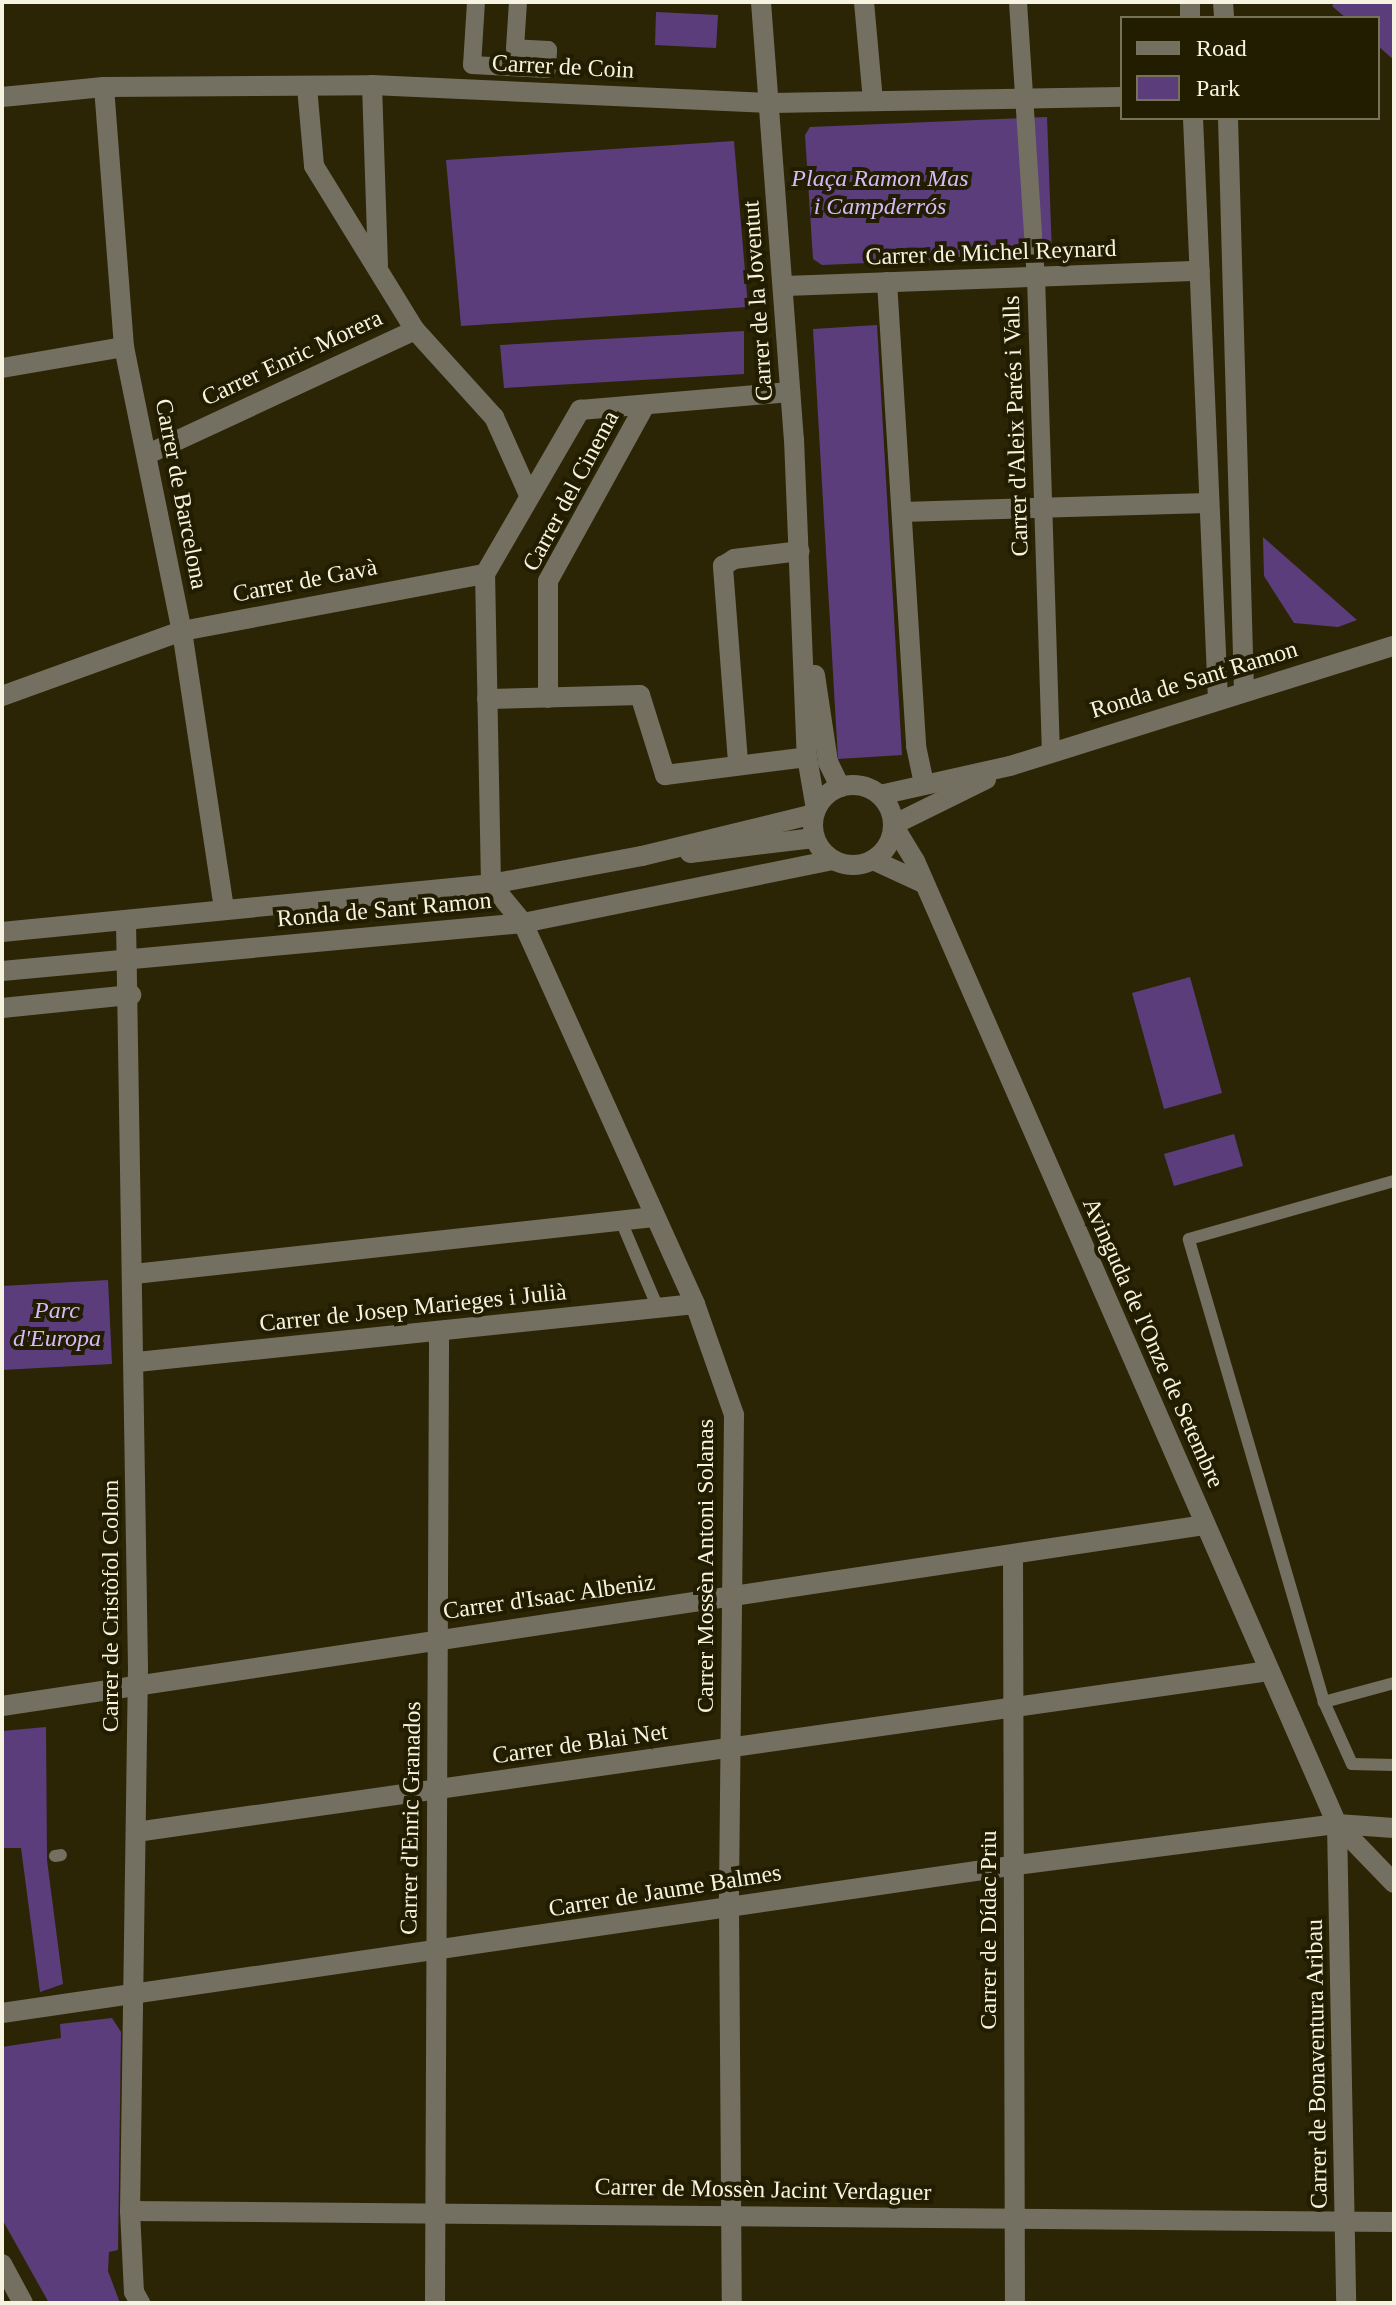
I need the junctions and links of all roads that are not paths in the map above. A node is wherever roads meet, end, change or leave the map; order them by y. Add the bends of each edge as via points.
1 (476, 2) edge
2 (518, 2) edge
3 (761, 2) edge
4 (864, 2) edge
5 (1018, 2) edge
6 (372, 85) junction
7 (104, 87) junction
8 (307, 87) junction
9 (2, 97) edge
10 (1120, 97) edge
11 (1022, 99) junction
12 (873, 101) junction
13 (771, 103) junction
14 (1193, 120) edge
15 (1228, 120) edge
16 (378, 265) junction
17 (1200, 271) junction
18 (1036, 277) junction
19 (887, 282) junction
20 (785, 286) junction
21 (415, 330) junction
22 (124, 347) junction
23 (1236, 349) junction
24 (1200, 350) junction
25 (2, 368) edge
26 (790, 392) junction
27 (645, 405) junction
28 (148, 454) junction
29 (529, 495) junction
30 (1208, 503) junction
31 (1042, 508) junction
32 (902, 512) junction
33 (800, 551) junction
34 (485, 574) junction
35 (1243, 595) junction
36 (1214, 596) junction
37 (803, 597) junction
38 (182, 631) junction
39 (1394, 646) edge
40 (1244, 690) junction
41 (2, 696) edge
42 (548, 698) junction
43 (487, 699) junction
44 (1218, 699) junction
45 (1051, 754) junction
46 (807, 757) junction
47 (738, 762) junction
48 (1010, 766) junction
49 (924, 784) junction
50 (840, 787) junction
51 (880, 795) junction
52 (815, 812) junction
53 (893, 825) junction
54 (814, 838) junction
55 (708, 852) junction
56 (642, 856) junction
57 (832, 860) junction
58 (873, 860) junction
59 (767, 873) junction
60 (921, 882) junction
61 (491, 884) junction
62 (224, 910) junction
63 (126, 921) junction
64 (523, 923) junction
65 (4, 932) edge
66 (128, 959) junction
67 (2, 971) edge
68 (131, 995) junction
69 (2, 1008) edge
70 (1394, 1181) edge
71 (654, 1217) junction
72 (621, 1221) junction
73 (134, 1274) junction
74 (695, 1304) junction
75 (658, 1308) junction
76 (439, 1333) junction
77 (137, 1362) junction
78 (1205, 1525) junction
79 (1013, 1557) junction
80 (734, 1597) junction
81 (440, 1639) junction
82 (1269, 1671) junction
83 (1394, 1683) edge
84 (138, 1685) junction
85 (1324, 1702) junction
86 (2, 1706) edge
87 (1014, 1708) junction
88 (732, 1748) junction
89 (1394, 1765) edge
90 (436, 1791) junction
91 (1337, 1824) junction
92 (1394, 1828) edge
93 (136, 1832) junction
94 (1016, 1865) junction
95 (1394, 1883) edge
96 (729, 1907) junction
97 (436, 1953) junction
98 (134, 1998) junction
99 (2, 2013) edge
100 (435, 2210) junction
101 (130, 2211) junction
102 (732, 2216) junction
103 (1016, 2221) junction
104 (1347, 2222) junction
105 (1394, 2222) edge
106 (2, 2264) edge
107 (137, 2297) edge
108 (23, 2303) edge
109 (435, 2303) edge
110 (732, 2303) edge
111 (1015, 2303) edge
112 (1346, 2303) edge

1 - 2 street via 472,65 547,69 548,50 515,48
3 - 13 street, Carrer de la Joventut
4 - 12 street
5 - 11 street, Carrer d'Aleix Parés i Valls
6 - 8 street, Carrer de Coin
6 - 13 street, Carrer de Coin
6 - 16 street
7 - 8 street, Carrer de Coin via 203,97
7 - 9 street, Carrer de Coin
7 - 22 street, Carrer de Barcelona
8 - 16 street via 314,166
10 - 11 street, Carrer de Coin
11 - 12 street, Carrer de Coin
11 - 18 street, Carrer d'Aleix Parés i Valls
12 - 13 street, Carrer de Coin
13 - 20 street, Carrer de la Joventut
14 - 17 street
15 - 23 street
16 - 21 street
17 - 18 street, Carrer de Michel Reynard
17 - 24 street
18 - 19 street, Carrer de Michel Reynard
18 - 31 street, Carrer d'Aleix Parés i Valls
19 - 20 street, Carrer de Michel Reynard
19 - 32 street
20 - 26 street, Carrer de la Joventut
21 - 28 street, Carrer Enric Morera
21 - 29 street via 494,417
22 - 25 street
22 - 28 street, Carrer de Barcelona
23 - 24 street
23 - 35 street
24 - 30 street
26 - 27 street
26 - 33 street, Carrer de la Joventut
27 - 29 street via 580,410
27 - 42 street, Carrer del Cinema via 548,581
28 - 38 street, Carrer de Barcelona
29 - 34 street
30 - 31 street
30 - 36 street
31 - 32 street
31 - 45 street, Carrer d'Aleix Parés i Valls
32 - 49 street via 916,746
33 - 37 street, Carrer de la Joventut
33 - 47 street via 734,559 723,566
34 - 38 street, Carrer de Gavà
34 - 43 street
35 - 36 street
35 - 40 street
36 - 44 street
37 - 46 street, Carrer de la Joventut
37 - 50 street, Carrer de la Joventut via 828,762
38 - 41 street, Carrer de Gavà
38 - 62 street, Carrer de Barcelona
39 - 40 street, Ronda de Sant Ramon
40 - 44 street, Ronda de Sant Ramon
42 - 43 street
42 - 47 street via 640,695 665,775
43 - 61 street
44 - 45 street, Ronda de Sant Ramon
45 - 48 street, Ronda de Sant Ramon
46 - 47 street
46 - 52 street, Carrer de la Joventut
48 - 49 street, Ronda de Sant Ramon
48 - 53 street, Ronda de Sant Ramon
49 - 51 street, Ronda de Sant Ramon
50 - 51 street, Ronda de Sant Ramon via 861,786
50 - 52 street, Ronda de Sant Ramon
51 - 53 street
52 - 54 street
52 - 56 street, Ronda de Sant Ramon
53 - 58 street via 889,842
53 - 60 street, Avinguda de l'Onze de Setembre
54 - 55 street, Ronda de Sant Ramon
54 - 57 street
55 - 56 street, Ronda de Sant Ramon
55 - 59 street, Ronda de Sant Ramon
56 - 61 street, Ronda de Sant Ramon
57 - 58 street, Ronda de Sant Ramon via 850,866
57 - 59 street, Ronda de Sant Ramon
58 - 60 street
59 - 64 street, Ronda de Sant Ramon
60 - 78 street, Avinguda de l'Onze de Setembre
61 - 62 street, Ronda de Sant Ramon
61 - 64 street, Carrer Mossèn Antoni Solanas
62 - 63 street, Ronda de Sant Ramon
63 - 65 street, Ronda de Sant Ramon
63 - 66 street, Carrer de Cristòfol Colom
64 - 66 street, Ronda de Sant Ramon
64 - 71 street, Carrer Mossèn Antoni Solanas
66 - 67 street, Ronda de Sant Ramon
66 - 68 street, Carrer de Cristòfol Colom
68 - 69 street
68 - 73 street, Carrer de Cristòfol Colom
70 - 85 lane via 1189,1239
71 - 72 street
71 - 74 street, Carrer Mossèn Antoni Solanas
72 - 73 street
72 - 75 lane
73 - 77 street, Carrer de Cristòfol Colom
74 - 75 street, Carrer de Josep Marieges i Julià
74 - 80 street, Carrer Mossèn Antoni Solanas via 734,1415
75 - 76 street, Carrer de Josep Marieges i Julià
76 - 77 street, Carrer de Josep Marieges i Julià
76 - 81 street, Carrer d'Enric Granados
77 - 84 street, Carrer de Cristòfol Colom
78 - 79 street, Carrer d'Isaac Albeniz
78 - 82 street, Avinguda de l'Onze de Setembre
79 - 80 street, Carrer d'Isaac Albeniz
79 - 87 street, Carrer de Dídac Priu
80 - 81 street, Carrer d'Isaac Albeniz
80 - 88 street, Carrer Mossèn Antoni Solanas
81 - 84 street, Carrer d'Isaac Albeniz
81 - 90 street, Carrer d'Enric Granados
82 - 87 street, Carrer de Blai Net
82 - 91 street, Avinguda de l'Onze de Setembre
83 - 85 lane
84 - 86 street, Carrer d'Isaac Albeniz
84 - 93 street, Carrer de Cristòfol Colom
85 - 89 lane via 1352,1764
87 - 88 street, Carrer de Blai Net
87 - 94 street, Carrer de Dídac Priu
88 - 90 street, Carrer de Blai Net
88 - 96 street, Carrer Mossèn Antoni Solanas
90 - 93 street, Carrer de Blai Net
90 - 97 street, Carrer d'Enric Granados
91 - 92 street, Carrer de Jaume Balmes
91 - 94 street, Carrer de Jaume Balmes
91 - 95 street
91 - 104 street, Carrer de Bonaventura Aribau
93 - 98 street, Carrer de Cristòfol Colom
94 - 96 street, Carrer de Jaume Balmes
94 - 103 street, Carrer de Dídac Priu
96 - 97 street, Carrer de Jaume Balmes
96 - 102 street, Carrer Mossèn Antoni Solanas
97 - 98 street, Carrer de Jaume Balmes
97 - 100 street, Carrer d'Enric Granados
98 - 99 street, Carrer de Jaume Balmes
98 - 101 street, Carrer de Cristòfol Colom
100 - 101 street, Carrer de Mossèn Jacint Verdaguer
100 - 102 street, Carrer de Mossèn Jacint Verdaguer
100 - 109 street, Carrer d'Enric Granados
101 - 107 street, Carrer de Cristòfol Colom
102 - 103 street, Carrer de Mossèn Jacint Verdaguer
102 - 110 street, Carrer Mossèn Antoni Solanas
103 - 104 street, Carrer de Mossèn Jacint Verdaguer
103 - 111 street, Carrer de Dídac Priu
104 - 105 street, Carrer de Mossèn Jacint Verdaguer
104 - 112 street, Carrer de Bonaventura Aribau
106 - 108 street

